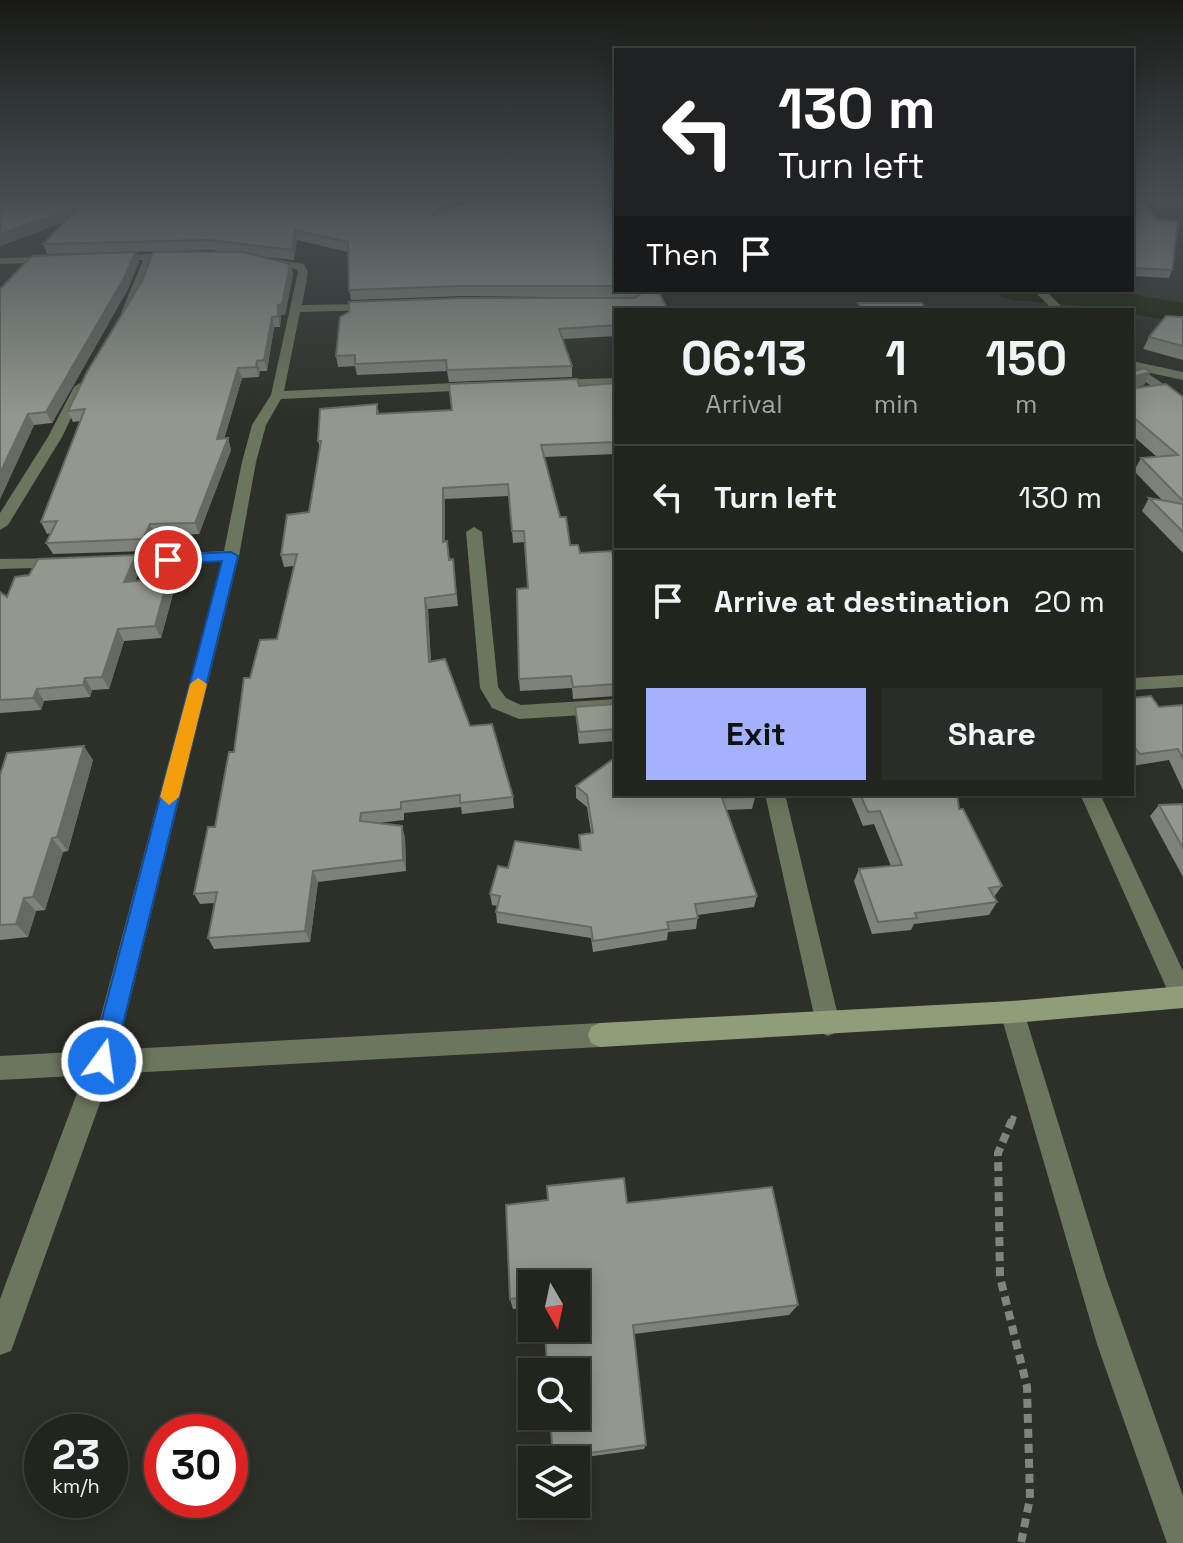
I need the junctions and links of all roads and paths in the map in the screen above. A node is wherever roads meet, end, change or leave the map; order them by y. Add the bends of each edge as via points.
1 (143, 273) edge
2 (303, 273) edge
3 (394, 306) edge
4 (297, 309) junction
5 (115, 330) edge
6 (1134, 366) edge
7 (91, 368) edge
8 (1134, 368) edge
9 (1183, 376) edge
10 (614, 382) edge
11 (540, 384) edge
12 (495, 386) edge
13 (1162, 389) junction
14 (1147, 392) edge
15 (277, 395) junction
16 (1183, 403) edge
17 (0, 525) edge
18 (474, 532) dead end
19 (231, 556) junction
20 (0, 564) edge
21 (1183, 681) edge
22 (1134, 684) edge
23 (614, 706) edge
24 (775, 796) edge
25 (1091, 796) edge
26 (1183, 997) edge
27 (1012, 1012) junction
28 (828, 1024) junction
29 (600, 1035) joint
30 (102, 1061) junction
31 (0, 1068) edge
32 (1036, 1094) junction
33 (0, 1340) edge
34 (1183, 1540) edge
35 (1021, 1543) edge

1 - 5 street
2 - 4 street
3 - 4 street
4 - 15 street
6 - 9 street
7 - 17 street
8 - 13 street
10 - 11 street
12 - 15 street
13 - 14 street
13 - 16 street
15 - 19 street via 259,425
18 - 23 street via 489,688 499,703 519,712
19 - 20 street
19 - 30 street
21 - 22 street
24 - 28 street
25 - 26 street
26 - 27 main road
27 - 28 main road
27 - 32 street
28 - 29 main road
29 - 30 street
30 - 31 street
30 - 33 street
32 - 34 street via 1138,1422
32 - 35 path via 1010,1121 998,1153 1000,1277 1027,1387 1030,1498

